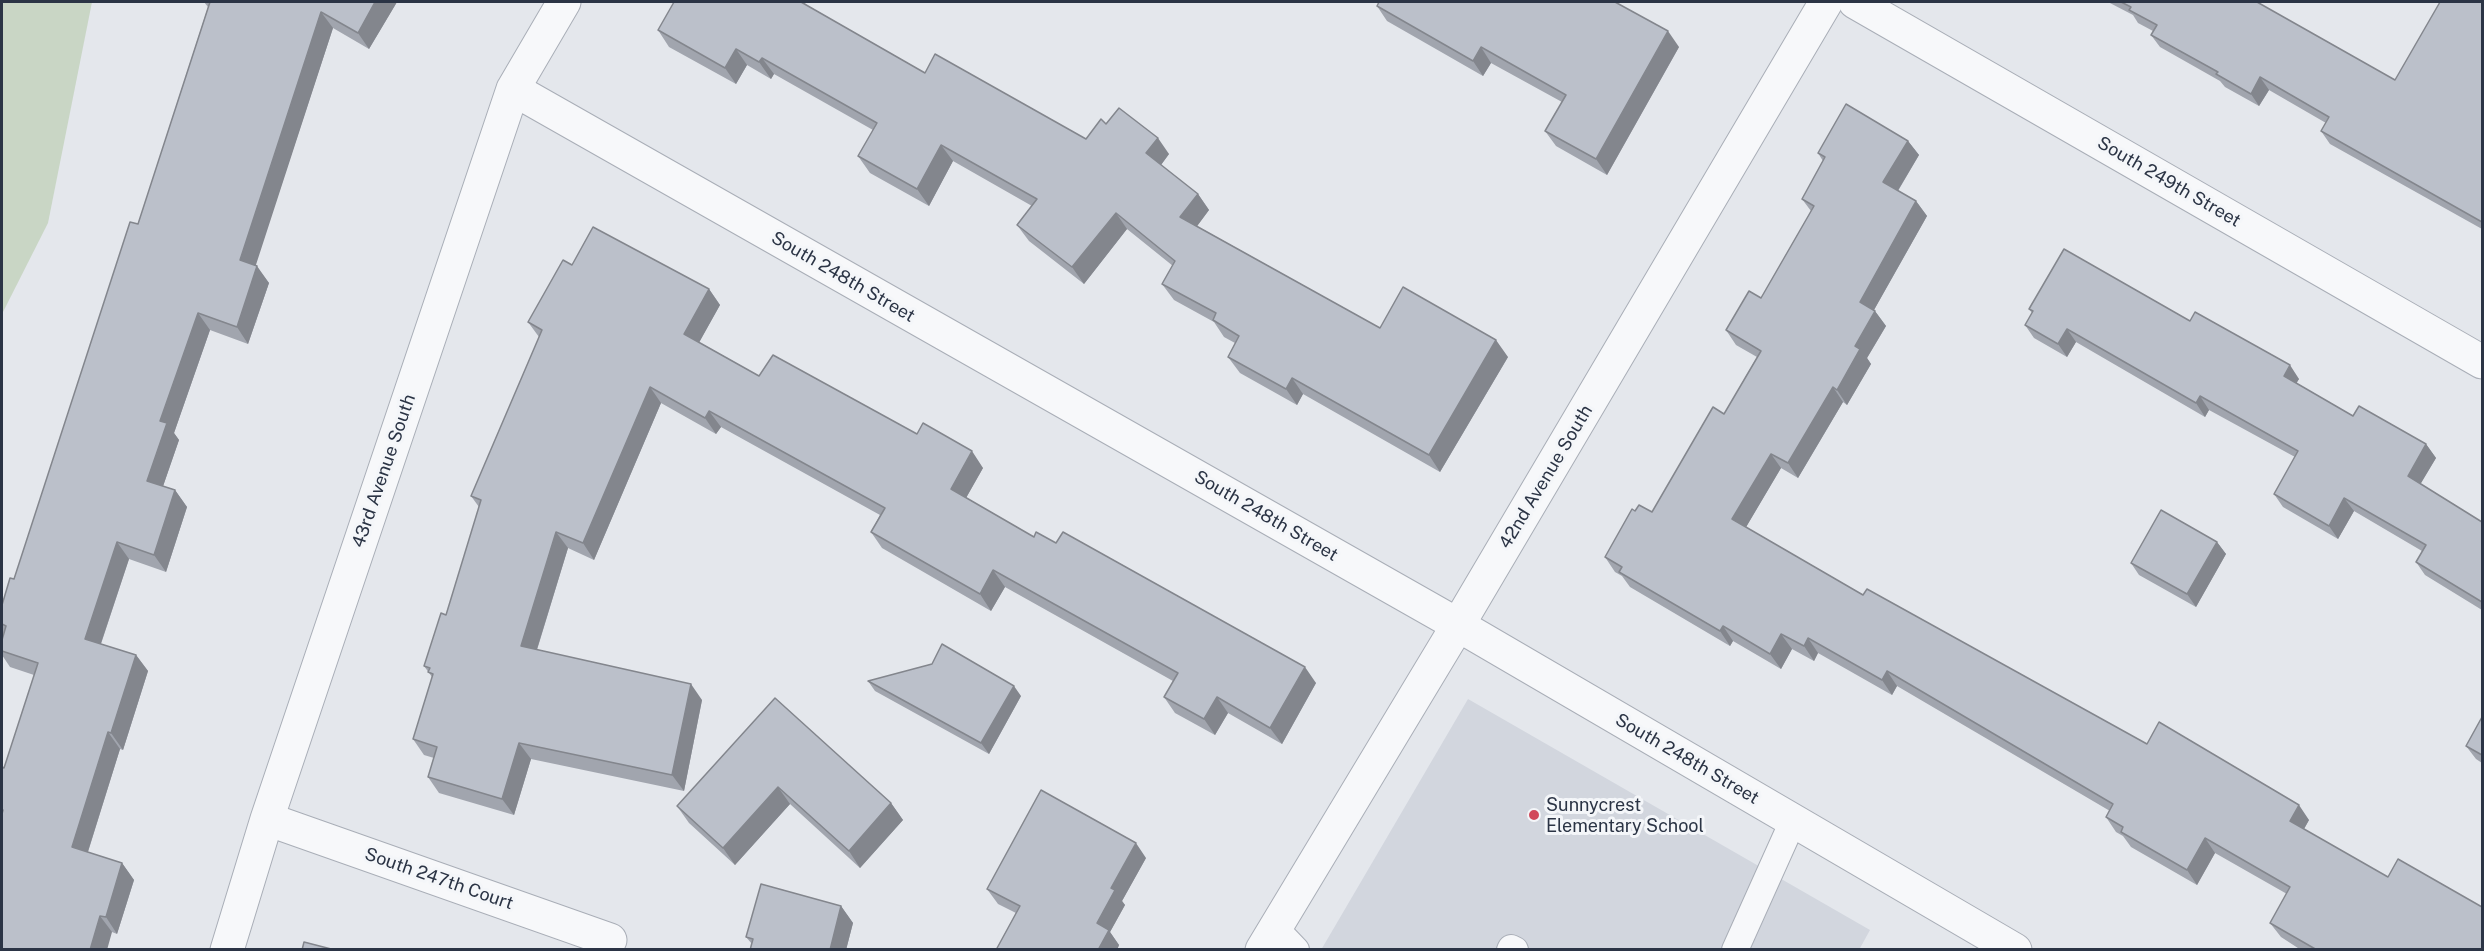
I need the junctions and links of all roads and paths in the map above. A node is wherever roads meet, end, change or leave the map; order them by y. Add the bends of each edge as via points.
1 (564, 2) edge
2 (1826, 2) edge
3 (1855, 2) edge
4 (513, 89) junction
5 (2482, 362) edge
6 (1458, 625) junction
7 (267, 819) junction
8 (1793, 821) junction
9 (610, 940) dead end
10 (1277, 942) edge
11 (227, 950) edge
12 (1735, 950) edge
13 (2015, 950) edge

1 - 4 street, 43rd Avenue South
2 - 6 street, 42nd Avenue South
3 - 5 street, South 249th Street
4 - 6 street, South 248th Street
4 - 7 street, 43rd Avenue South
6 - 8 street, South 248th Street
6 - 10 street, 42nd Avenue South
7 - 9 street, South 247th Court
7 - 11 street, 43rd Avenue South
8 - 12 lane
8 - 13 street, South 248th Street

